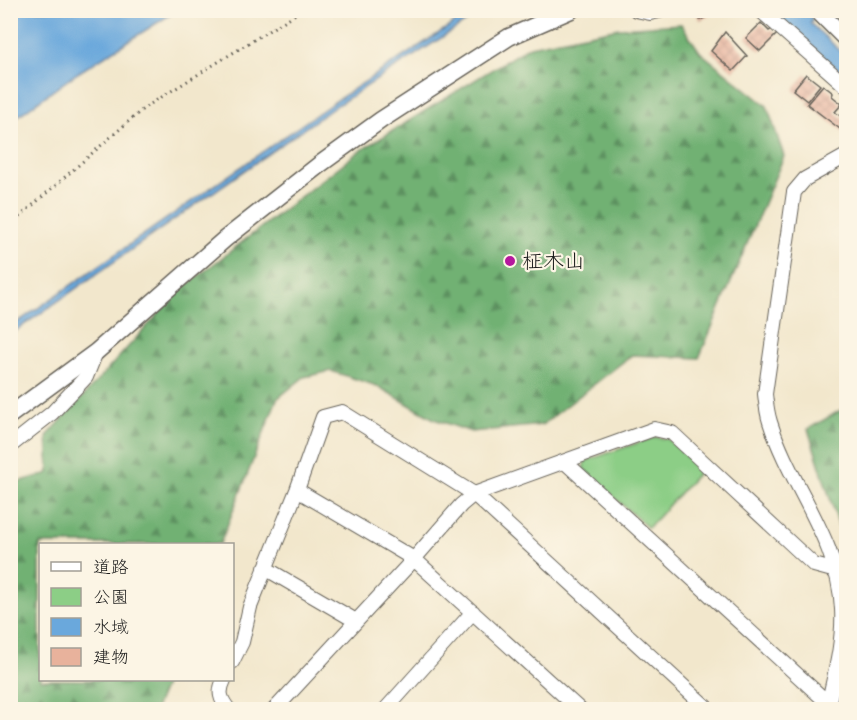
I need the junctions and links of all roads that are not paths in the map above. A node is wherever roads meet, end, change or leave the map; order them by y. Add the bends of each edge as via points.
1 (570, 10) edge
2 (636, 10) edge
3 (663, 10) edge
4 (760, 10) edge
5 (817, 10) edge
6 (846, 39) edge
7 (846, 86) edge
8 (846, 156) edge
9 (96, 352) junction
10 (10, 415) edge
11 (10, 446) edge
12 (565, 462) junction
13 (297, 490) junction
14 (474, 494) junction
15 (414, 559) junction
16 (265, 568) junction
17 (836, 571) junction
18 (473, 612) junction
19 (356, 621) junction
20 (234, 658) edge
21 (223, 681) edge
22 (828, 707) edge
23 (229, 710) edge
24 (274, 710) edge
25 (385, 710) edge
26 (580, 710) edge
27 (709, 710) edge

1 - 9 street via 509,37 381,120 260,210
2 - 3 street
4 - 7 street
5 - 6 street
8 - 17 street via 805,179 794,192 765,394 777,442
9 - 10 street
9 - 11 street via 86,376 52,413
12 - 14 street
12 - 17 street via 654,429 672,433 814,565
12 - 22 street
13 - 14 street via 323,417 342,412
13 - 15 street
13 - 16 street
14 - 15 street
14 - 27 street
15 - 18 street
15 - 19 street
16 - 19 street
16 - 20 street
17 - 22 street via 842,609 841,636
18 - 25 street
18 - 26 street
19 - 24 street
21 - 23 street via 219,689

